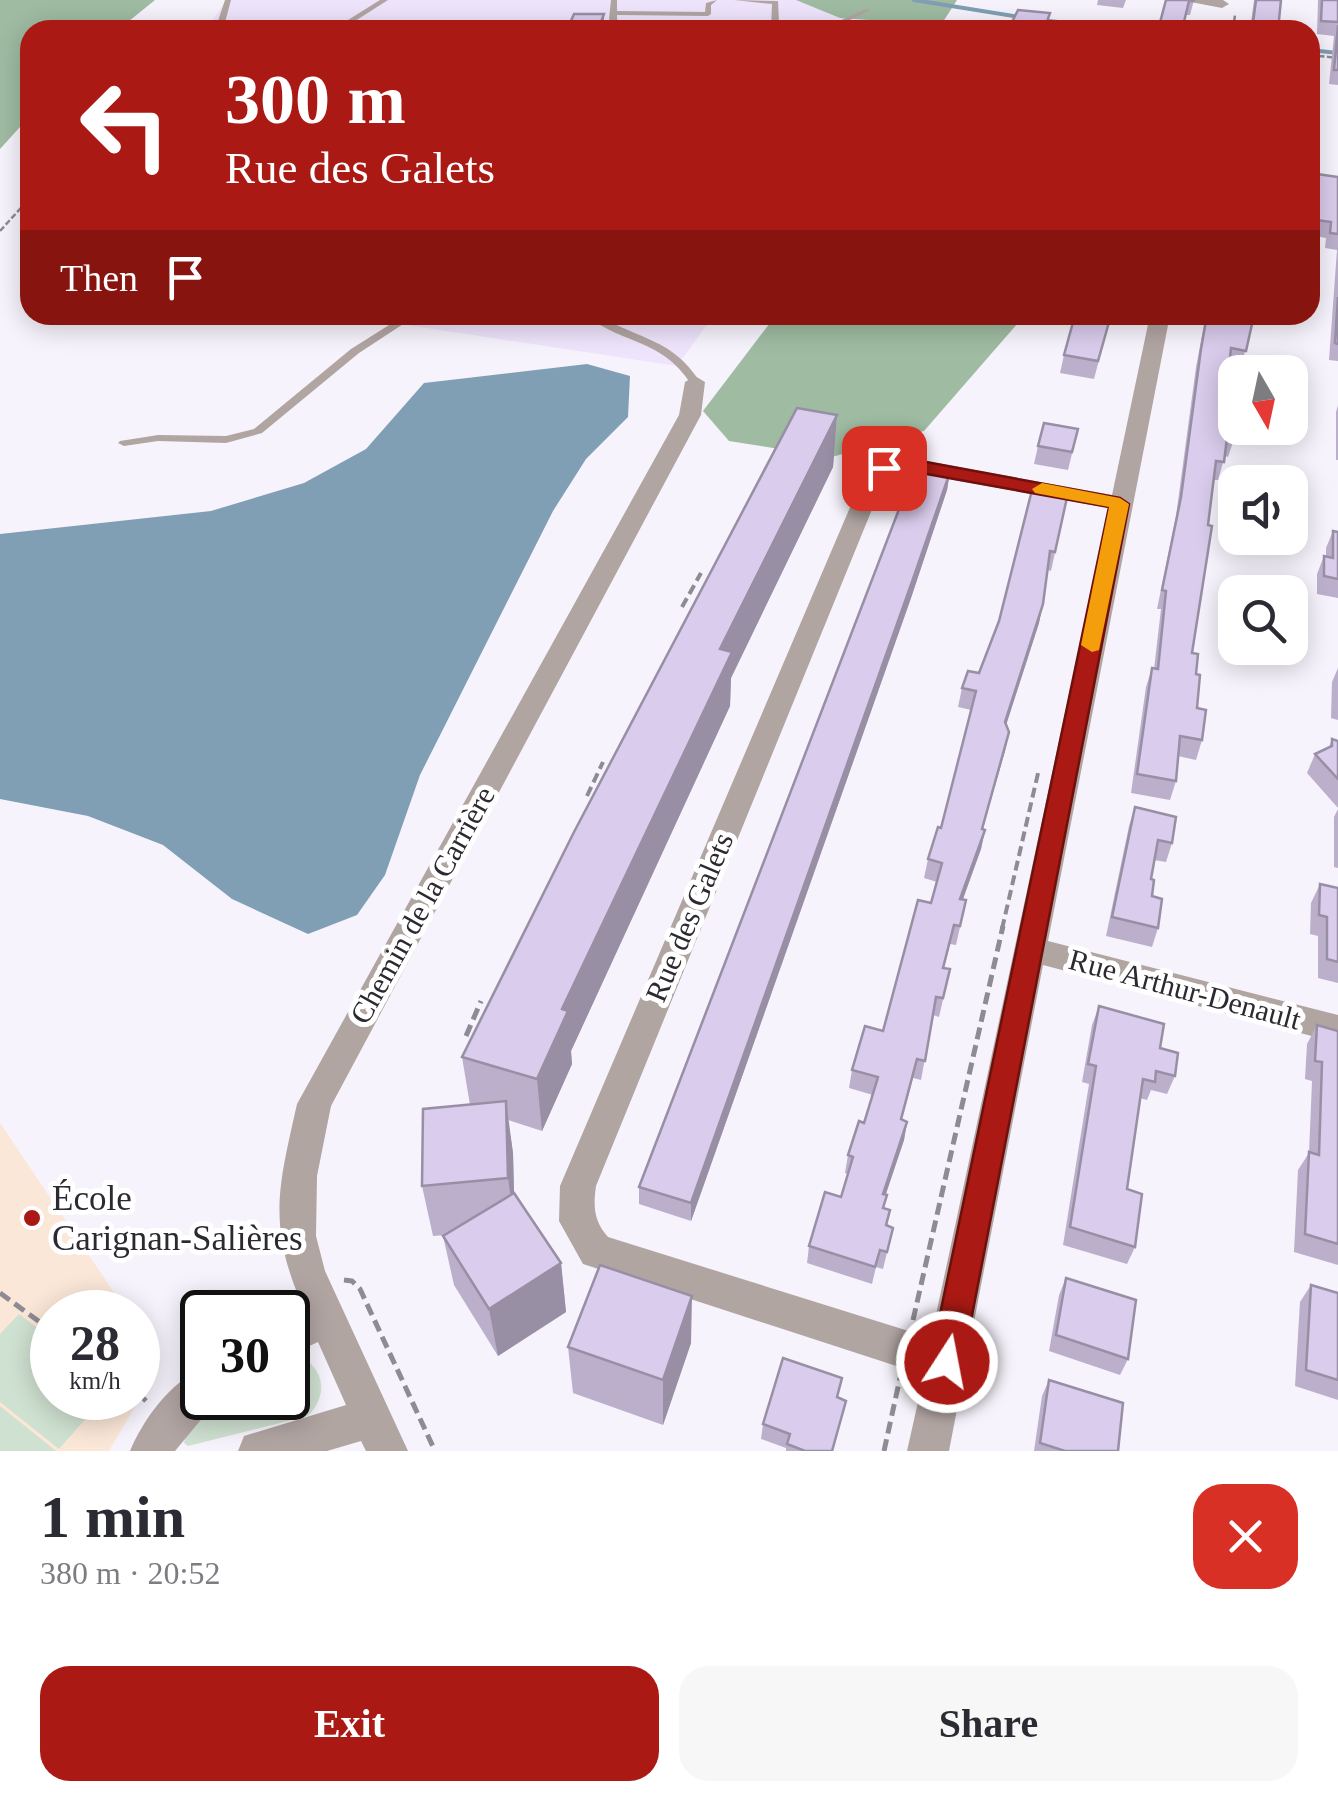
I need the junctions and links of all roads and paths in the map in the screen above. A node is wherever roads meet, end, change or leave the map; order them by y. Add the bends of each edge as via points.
1 (385, 0) edge
2 (614, 0) edge
3 (714, 0) edge
4 (737, 0) edge
5 (1187, 0) edge
6 (1222, 8) edge
7 (868, 10) dead end
8 (614, 12) junction
9 (353, 20) edge
10 (614, 20) edge
11 (775, 20) edge
12 (847, 20) edge
13 (20, 209) edge
14 (0, 231) edge
15 (396, 325) edge
16 (613, 325) edge
17 (1158, 325) edge
18 (696, 382) joint
19 (124, 443) dead end
20 (1120, 504) junction
21 (701, 573) dead end
22 (682, 607) dead end
23 (1042, 753) dead end
24 (603, 762) dead end
25 (586, 796) dead end
26 (1031, 949) junction
27 (481, 1002) dead end
28 (1338, 1029) edge
29 (466, 1036) dead end
30 (0, 1293) edge
31 (333, 1299) junction
32 (30, 1315) edge
33 (310, 1318) edge
34 (914, 1320) dead end
35 (947, 1362) junction
36 (899, 1384) dead end
37 (180, 1412) edge
38 (379, 1434) edge
39 (151, 1451) edge
40 (260, 1451) edge
41 (435, 1451) edge
42 (884, 1451) edge
43 (928, 1451) edge

1 - 9 lane
2 - 8 lane
3 - 8 lane via 708,14
4 - 11 lane via 776,2
5 - 6 street
7 - 12 lane
8 - 10 lane
13 - 14 path
15 - 19 lane via 242,438
16 - 18 lane via 674,352
17 - 20 street
18 - 31 street, Chemin de la Carrière via 690,415 314,1104 299,1176 297,1236 306,1273
20 - 26 street
20 - 35 street, Rue des Galets via 910,465 874,476 578,1186 574,1213 596,1251
21 - 22 path
23 - 34 path
24 - 25 path
26 - 28 street, Rue Arthur-Denault
26 - 35 street
27 - 29 path
30 - 32 path
31 - 33 street
31 - 38 street, Chemin de la Carrière
31 - 41 path via 352,1280 360,1289
35 - 43 street
36 - 42 path
37 - 39 street
38 - 40 street

